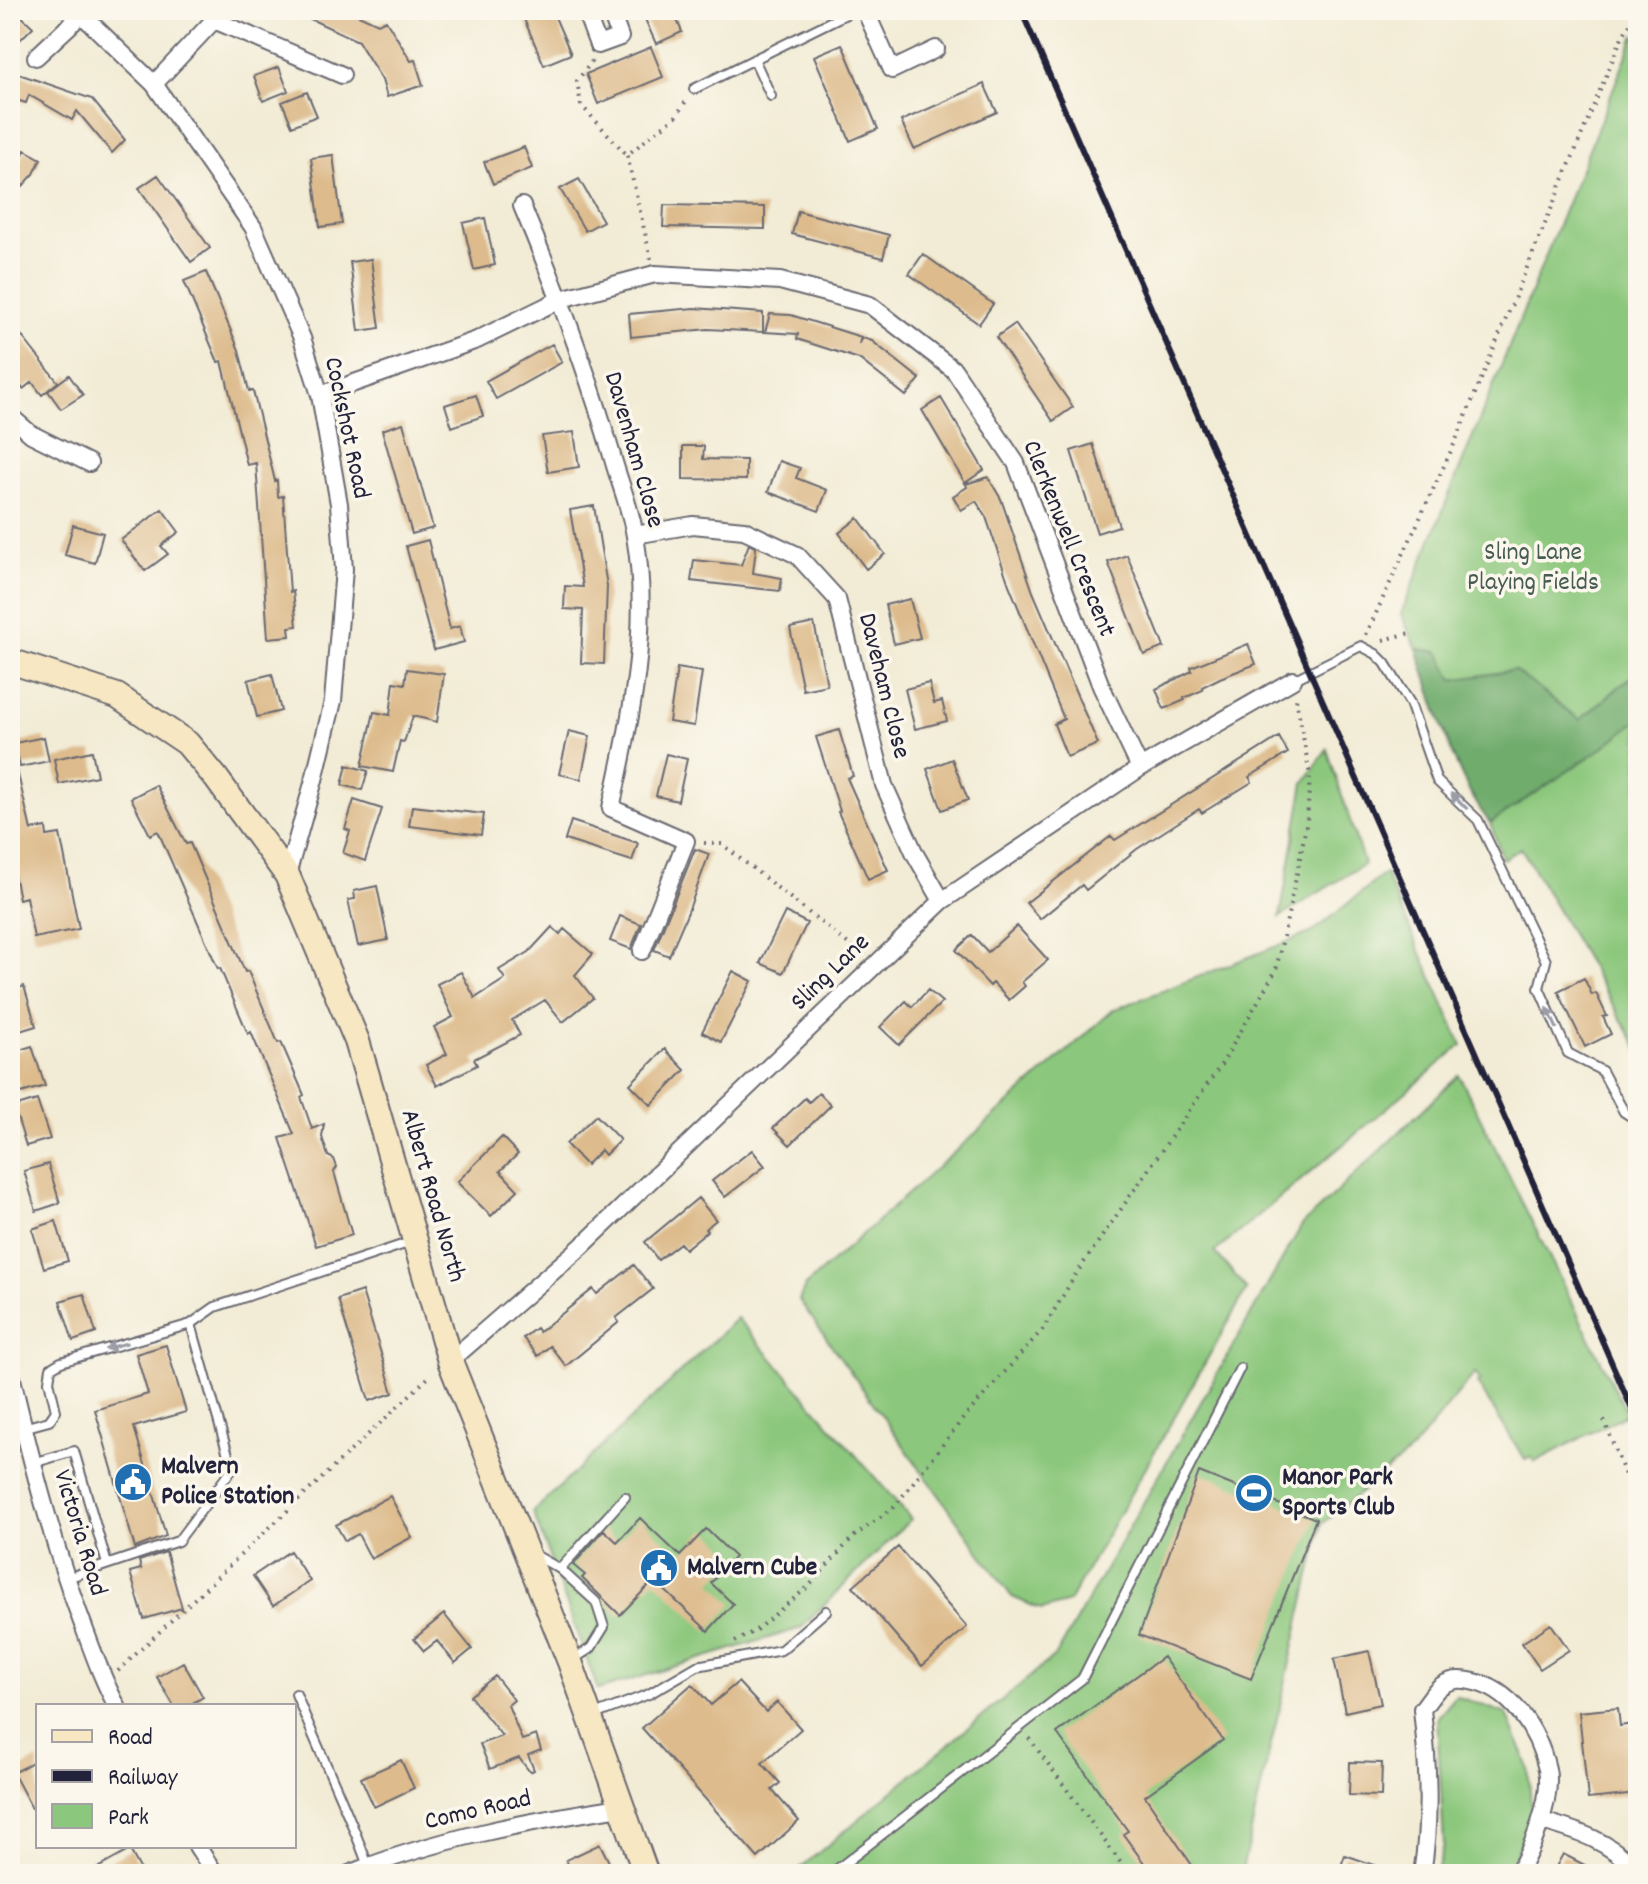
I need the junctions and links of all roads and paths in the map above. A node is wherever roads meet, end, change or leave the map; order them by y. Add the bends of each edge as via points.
1 (585, 10) edge
2 (610, 10) edge
3 (854, 10) edge
4 (865, 10) edge
5 (1638, 11) edge
6 (79, 12) edge
7 (217, 15) edge
8 (610, 40) junction
9 (936, 49) dead end
10 (36, 57) dead end
11 (754, 59) junction
12 (342, 75) dead end
13 (154, 84) junction
14 (694, 89) joint
15 (771, 96) dead end
16 (627, 155) junction
17 (522, 206) dead end
18 (655, 274) junction
19 (561, 299) junction
20 (320, 395) junction
21 (10, 416) edge
22 (89, 463) dead end
23 (635, 535) junction
24 (1410, 633) dead end
25 (1361, 646) junction
26 (10, 661) edge
27 (1293, 680) junction
28 (1140, 768) junction
29 (686, 841) junction
30 (287, 875) junction
31 (942, 901) junction
32 (642, 951) dead end
33 (874, 964) junction
34 (1638, 1121) edge
35 (416, 1240) junction
36 (191, 1324) junction
37 (449, 1358) junction
38 (1240, 1368) dead end
39 (10, 1370) edge
40 (1604, 1420) dead end
41 (23, 1428) junction
42 (32, 1463) junction
43 (625, 1497) dead end
44 (1638, 1509) edge
45 (527, 1551) junction
46 (107, 1564) junction
47 (560, 1569) junction
48 (66, 1578) junction
49 (826, 1611) dead end
50 (729, 1646) dead end
51 (570, 1662) junction
52 (105, 1684) junction
53 (296, 1694) dead end
54 (116, 1704) edge
55 (589, 1717) junction
56 (1021, 1726) junction
57 (621, 1807) junction
58 (1542, 1821) junction
59 (198, 1848) edge
60 (22, 1866) dead end
61 (368, 1866) junction
62 (1638, 1870) edge
63 (10, 1873) edge
64 (215, 1874) edge
65 (349, 1874) edge
66 (646, 1874) edge
67 (831, 1874) edge
68 (1129, 1874) edge
69 (1422, 1874) edge
70 (1517, 1874) edge

1 - 8 street via 598,45
2 - 8 street via 620,37
3 - 11 lane
4 - 9 street via 892,70
5 - 25 path via 1575,146 1456,440
6 - 10 street
6 - 13 street, Cockshot Road
7 - 12 street
7 - 13 street
8 - 16 path via 577,81 581,105
11 - 14 lane
11 - 15 lane
13 - 20 street, Cockshot Road via 253,227 302,338
14 - 16 path via 676,116
16 - 18 path
17 - 19 street
18 - 19 street, Clerkenwell Crescent
18 - 28 street, Clerkenwell Crescent via 780,281 870,305 954,370 1016,463 1101,686
19 - 20 street, Clerkenwell Crescent via 477,340
19 - 23 street, Davenham Close
20 - 30 street, Cockshot Road via 339,504 343,584 333,701
21 - 22 street via 31,434
23 - 29 street, Davenham Close via 639,656 611,808
23 - 31 street, Daveham Close via 693,525 744,530 797,555 837,599 884,785
24 - 25 path
25 - 27 lane
34 -> 25 lane via 1624,1112 1602,1071 1568,1053 1539,988 1546,961 1478,820 1437,781 1410,703 1385,663
26 - 30 street, Albert Road North via 117,696 187,743
27 - 28 street, Sling Lane
27 - 50 path via 1310,775 1307,821 1276,970 1223,1062 1043,1329 894,1507 853,1537 809,1586
28 - 31 street, Sling Lane
29 - 32 street
29 - 33 path via 722,844
30 - 35 street, Albert Road North via 357,1041
31 - 33 street, Sling Lane
33 - 37 street, Sling Lane via 581,1247
35 - 36 lane via 215,1307
35 - 37 street, Albert Road North
36 -> 41 lane via 51,1368 56,1411 49,1421
36 - 46 lane via 232,1469 178,1541
37 - 45 street, Albert Road North
37 - 52 path
38 - 56 lane via 1082,1679
39 - 41 street, Victoria Road
40 - 44 path
41 - 42 street, Victoria Road
42 - 46 lane via 74,1451
42 - 48 street, Victoria Road
43 - 47 lane
45 - 47 lane
45 - 51 street, Albert Road North
46 - 48 lane
47 - 51 lane via 596,1602 604,1627 591,1648
48 - 52 street, Victoria Road
49 - 55 lane via 781,1650 697,1666 649,1694
51 - 55 street, Albert Road North
52 - 54 street, Victoria Road
53 - 61 lane
55 - 57 street, Albert Road North
56 - 67 lane
56 - 68 path
57 - 61 street, Como Road via 506,1827
57 - 66 street, Albert Road North
58 - 62 street via 1586,1833
58 - 69 street via 1548,1772 1535,1734 1511,1701 1488,1684 1456,1679 1439,1686 1422,1709 1428,1766
58 - 70 street
59 - 64 street
60 - 63 path
61 - 65 street, Como Road

